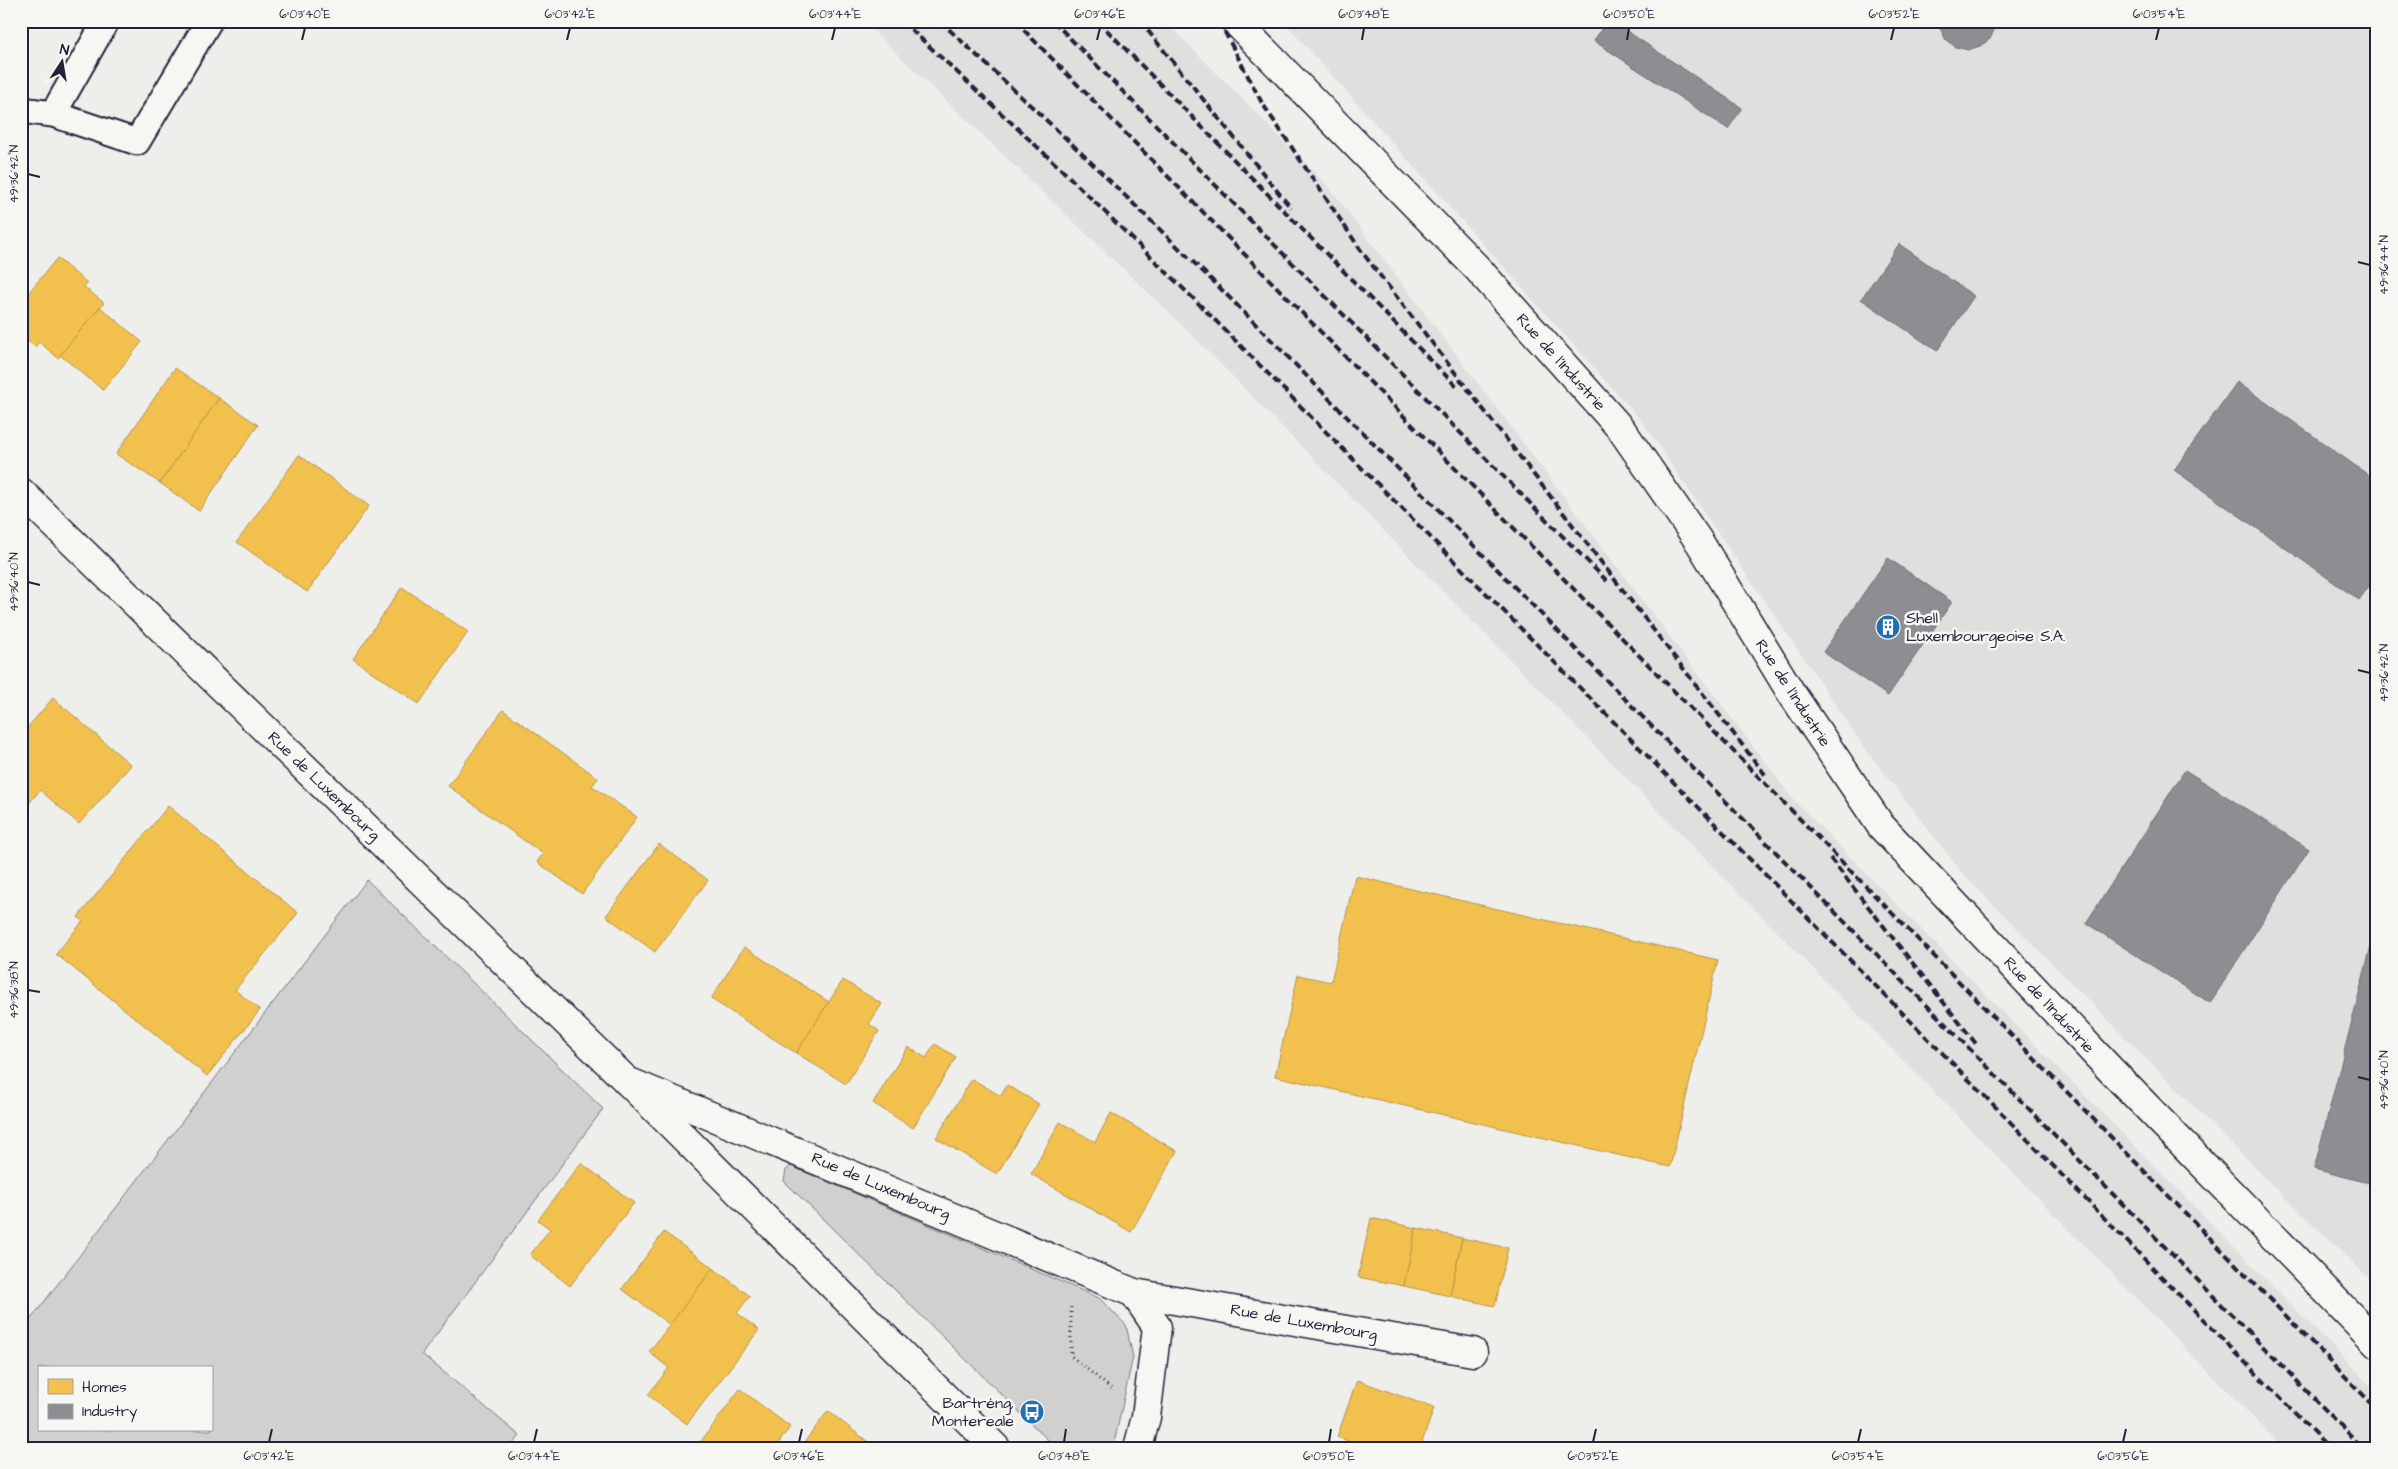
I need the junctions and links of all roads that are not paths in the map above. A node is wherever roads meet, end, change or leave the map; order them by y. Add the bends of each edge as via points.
1 (106, 21) edge
2 (209, 21) edge
3 (1235, 21) edge
4 (21, 110) edge
5 (53, 114) junction
6 (21, 492) edge
7 (627, 1081) junction
8 (1134, 1293) junction
9 (2377, 1343) edge
10 (1473, 1352) dead end
11 (996, 1448) edge
12 (1138, 1448) edge

1 - 5 lane
2 - 5 lane via 137,142
3 - 9 street, Rue de l'Industrie via 1477,268 1621,428 1700,543 1790,691 1881,826 2107,1066
4 - 5 lane
6 - 7 street, Rue de Luxembourg
7 - 8 street, Rue de Luxembourg
7 - 11 street, Rue de Luxembourg
8 - 10 street, Rue de Luxembourg
8 - 12 street via 1157,1327 1146,1417

